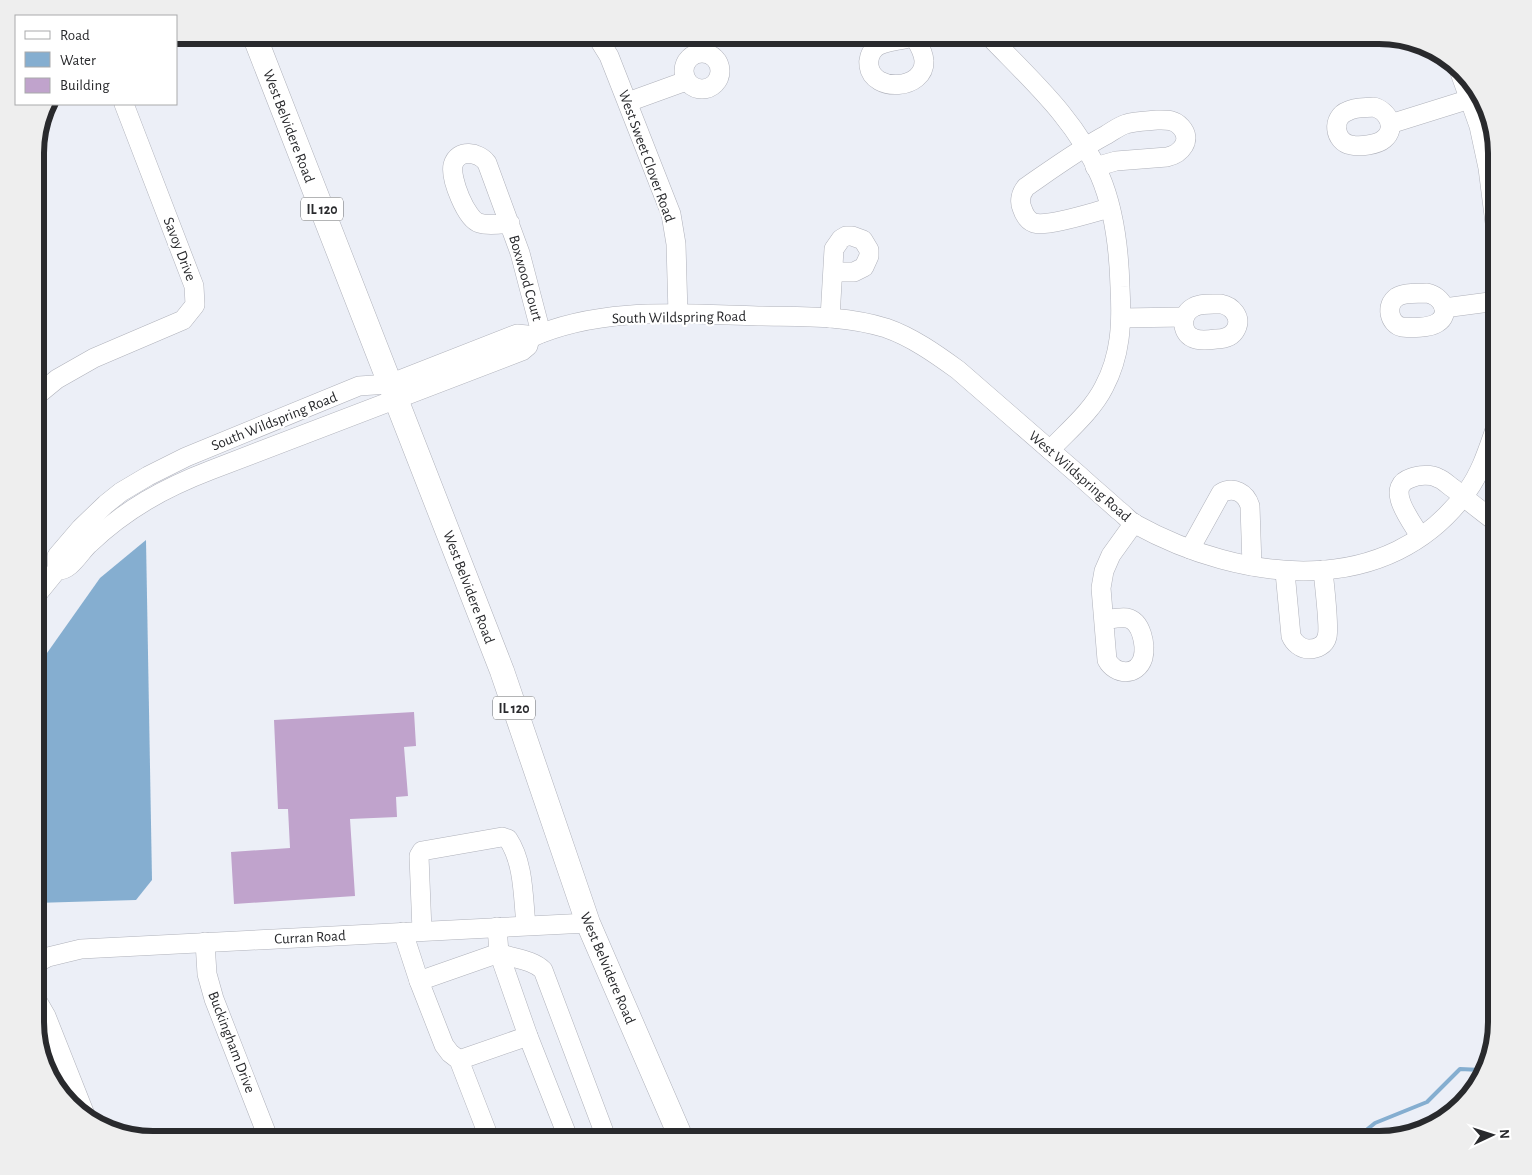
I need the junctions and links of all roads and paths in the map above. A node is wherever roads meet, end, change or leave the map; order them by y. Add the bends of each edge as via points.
1 (257, 44) edge
2 (602, 44) edge
3 (996, 44) edge
4 (686, 80) dead end
5 (1464, 84) edge
6 (1470, 99) junction
7 (628, 102) junction
8 (124, 105) edge
9 (1390, 124) dead end
10 (1084, 147) junction
11 (1096, 167) junction
12 (1488, 168) edge
13 (1110, 208) junction
14 (510, 223) dead end
15 (833, 272) dead end
16 (1488, 302) edge
17 (1444, 308) dead end
18 (678, 314) junction
19 (1184, 317) dead end
20 (830, 318) junction
21 (1121, 318) junction
22 (536, 335) junction
23 (44, 386) edge
24 (392, 392) junction
25 (1488, 448) edge
26 (1050, 450) junction
27 (182, 459) junction
28 (190, 478) junction
29 (1463, 497) junction
30 (1488, 516) edge
31 (1134, 524) junction
32 (1420, 536) junction
33 (1190, 549) junction
34 (1252, 566) junction
35 (57, 570) junction
36 (1323, 570) junction
37 (1285, 572) junction
38 (44, 582) edge
39 (1104, 620) dead end
40 (588, 923) junction
41 (526, 926) junction
42 (497, 927) junction
43 (422, 931) junction
44 (403, 932) junction
45 (205, 942) junction
46 (499, 953) junction
47 (44, 959) edge
48 (419, 981) junction
49 (44, 1013) edge
50 (528, 1036) junction
51 (459, 1060) junction
52 (81, 1104) edge
53 (266, 1131) edge
54 (487, 1131) edge
55 (565, 1131) edge
56 (604, 1131) edge
57 (678, 1131) edge

1 - 24 main road, West Belvidere Road / IL 120
2 - 7 street, West Sweet Clover Road
3 - 10 street via 1067,120
4 - 7 street
5 - 6 street
6 - 9 street
6 - 12 street
7 - 18 street, West Sweet Clover Road via 671,214 676,244
8 - 23 street, Savoy Drive via 194,286 195,305 184,320 94,358
10 - 11 street
10 - 11 street via 1126,124 1144,121 1172,120 1184,131 1184,146 1174,155 1116,161
10 - 13 street via 1026,187 1020,204 1030,220 1040,223
11 - 13 street
13 - 21 street via 1120,263
14 - 22 street, Boxwood Court via 528,279
15 - 20 street
16 - 17 street
18 - 20 street, South Wildspring Road
18 - 22 street, South Wildspring Road via 622,315 558,326
19 - 21 street
20 - 26 street, West Wildspring Road via 847,318 888,329 927,348 958,370
21 - 26 street via 1119,344 1104,388
22 - 24 street, South Wildspring Road via 517,334
24 - 27 street, South Wildspring Road via 359,386
24 - 28 street, South Wildspring Road
24 - 40 main road, West Belvidere Road / IL 120 via 502,671
25 - 29 street, West Wildspring Road via 1480,470
26 - 31 street, West Wildspring Road
27 - 28 street
27 - 35 street, South Wildspring Road via 121,492 92,516 57,556
28 - 35 street, South Wildspring Road via 133,508 66,568
29 - 30 street
29 - 32 street, West Wildspring Road via 1445,517
29 - 32 street via 1437,477 1418,476 1404,482 1399,491 1400,502
31 - 33 street, West Wildspring Road
31 - 39 street via 1111,555 1104,571 1101,588
32 - 36 street, West Wildspring Road via 1375,561
33 - 34 street, West Wildspring Road
33 - 34 street via 1221,493 1236,490 1246,497 1250,506
34 - 37 street, West Wildspring Road
35 - 38 street, South Wildspring Road
36 - 37 street, West Wildspring Road
36 - 37 street via 1328,635 1322,645 1309,649 1300,647 1291,636
40 - 41 street, Curran Road
40 - 57 main road, West Belvidere Road / IL 120
41 - 42 street, Curran Road
41 - 43 street via 520,870 512,845 508,839 502,838 422,851 419,856
42 - 43 street, Curran Road
42 - 46 street
43 - 44 street, Curran Road
44 - 45 street, Curran Road
44 - 48 street
45 - 47 street, Curran Road via 81,949
45 - 53 street, Buckingham Drive via 214,999
46 - 48 street
46 - 50 street
46 - 56 street via 536,964 543,970
48 - 51 street via 444,1045
49 - 52 street
50 - 51 street
50 - 55 street
51 - 54 street

